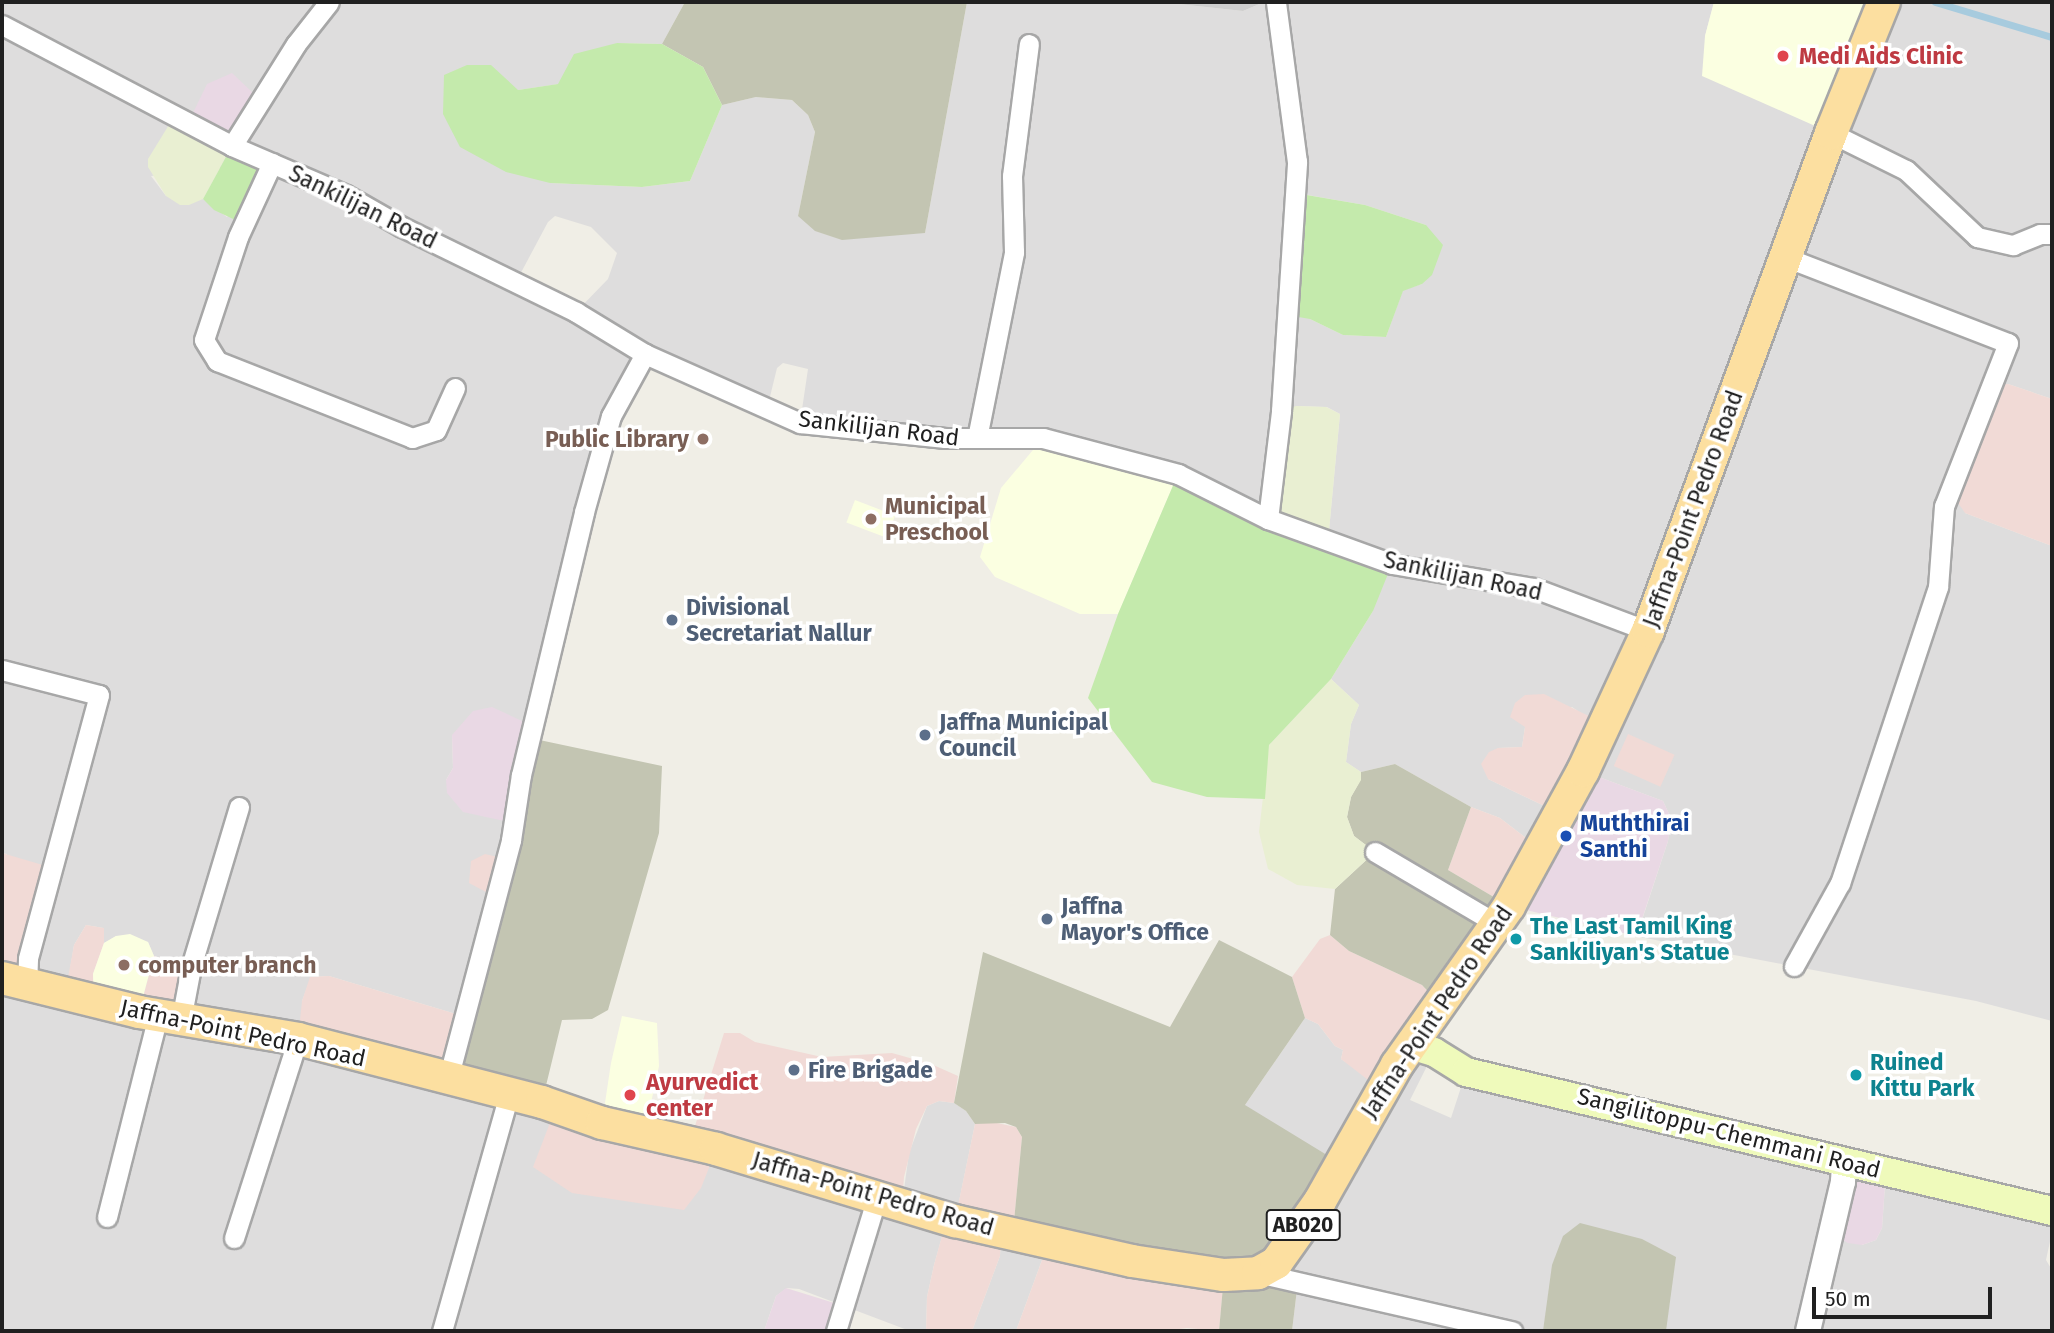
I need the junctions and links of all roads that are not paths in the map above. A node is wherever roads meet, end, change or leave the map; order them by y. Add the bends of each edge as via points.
1 (329, 2) edge
2 (1276, 2) edge
3 (1884, 2) edge
4 (2, 25) edge
5 (1029, 44) dead end
6 (1831, 133) junction
7 (232, 146) junction
8 (272, 163) junction
9 (2052, 233) edge
10 (1785, 257) junction
11 (645, 354) junction
12 (455, 388) dead end
13 (978, 439) junction
14 (1268, 519) junction
15 (1648, 631) junction
16 (2, 670) edge
17 (239, 807) dead end
18 (1375, 852) dead end
19 (1497, 923) junction
20 (1794, 966) dead end
21 (14, 981) edge
22 (170, 1018) junction
23 (298, 1039) junction
24 (1411, 1045) junction
25 (448, 1079) junction
26 (509, 1095) junction
27 (1844, 1164) junction
28 (877, 1196) junction
29 (2052, 1211) edge
30 (107, 1217) dead end
31 (234, 1238) dead end
32 (1258, 1273) junction
33 (442, 1331) edge
34 (836, 1331) edge
35 (1512, 1331) edge
36 (1808, 1331) edge

1 - 7 street via 296,44
2 - 14 street via 1297,162 1281,411
3 - 6 main road, Jaffna-Point Pedro Road / AB020
4 - 7 street, Sankilijan Road
5 - 13 street via 1012,176 1014,252
6 - 9 street via 1906,170 1977,237 2013,246
6 - 10 main road, Jaffna-Point Pedro Road / AB020
7 - 8 street, Sankilijan Road
8 - 11 street, Sankilijan Road via 346,195 576,312
8 - 12 street via 238,237 204,340 217,361 412,438 436,430
10 - 15 main road, Jaffna-Point Pedro Road / AB020
10 - 20 street via 2008,343 1944,506 1938,587 1840,883
11 - 13 street, Sankilijan Road via 800,423
11 - 25 street via 611,416 584,512 521,775 511,840
13 - 14 street, Sankilijan Road via 1043,439 1178,474
14 - 15 street, Sankilijan Road via 1392,564 1534,588
15 - 19 main road, Jaffna-Point Pedro Road / AB020 via 1583,771
16 - 21 street via 99,695 28,959
17 - 22 street via 191,967
18 - 19 street
19 - 24 main road, Jaffna-Point Pedro Road / AB020
21 - 22 main road, Jaffna-Point Pedro Road / AB020
22 - 23 main road, Jaffna-Point Pedro Road / AB020
22 - 30 street
23 - 25 main road, Jaffna-Point Pedro Road / AB020
23 - 31 street
24 - 27 main road, Sangilitoppu-Chemmani Road via 1434,1052 1466,1072 1601,1101
24 - 32 main road, Jaffna-Point Pedro Road / AB020 via 1320,1201 1276,1263
25 - 26 main road, Jaffna-Point Pedro Road / AB020
26 - 28 main road, Jaffna-Point Pedro Road / AB020
26 - 33 street
27 - 29 main road, Sangilitoppu-Chemmani Road
27 - 36 street
28 - 32 main road, Jaffna-Point Pedro Road / AB020 via 955,1221 1132,1261 1224,1275
28 - 34 street
32 - 35 street

